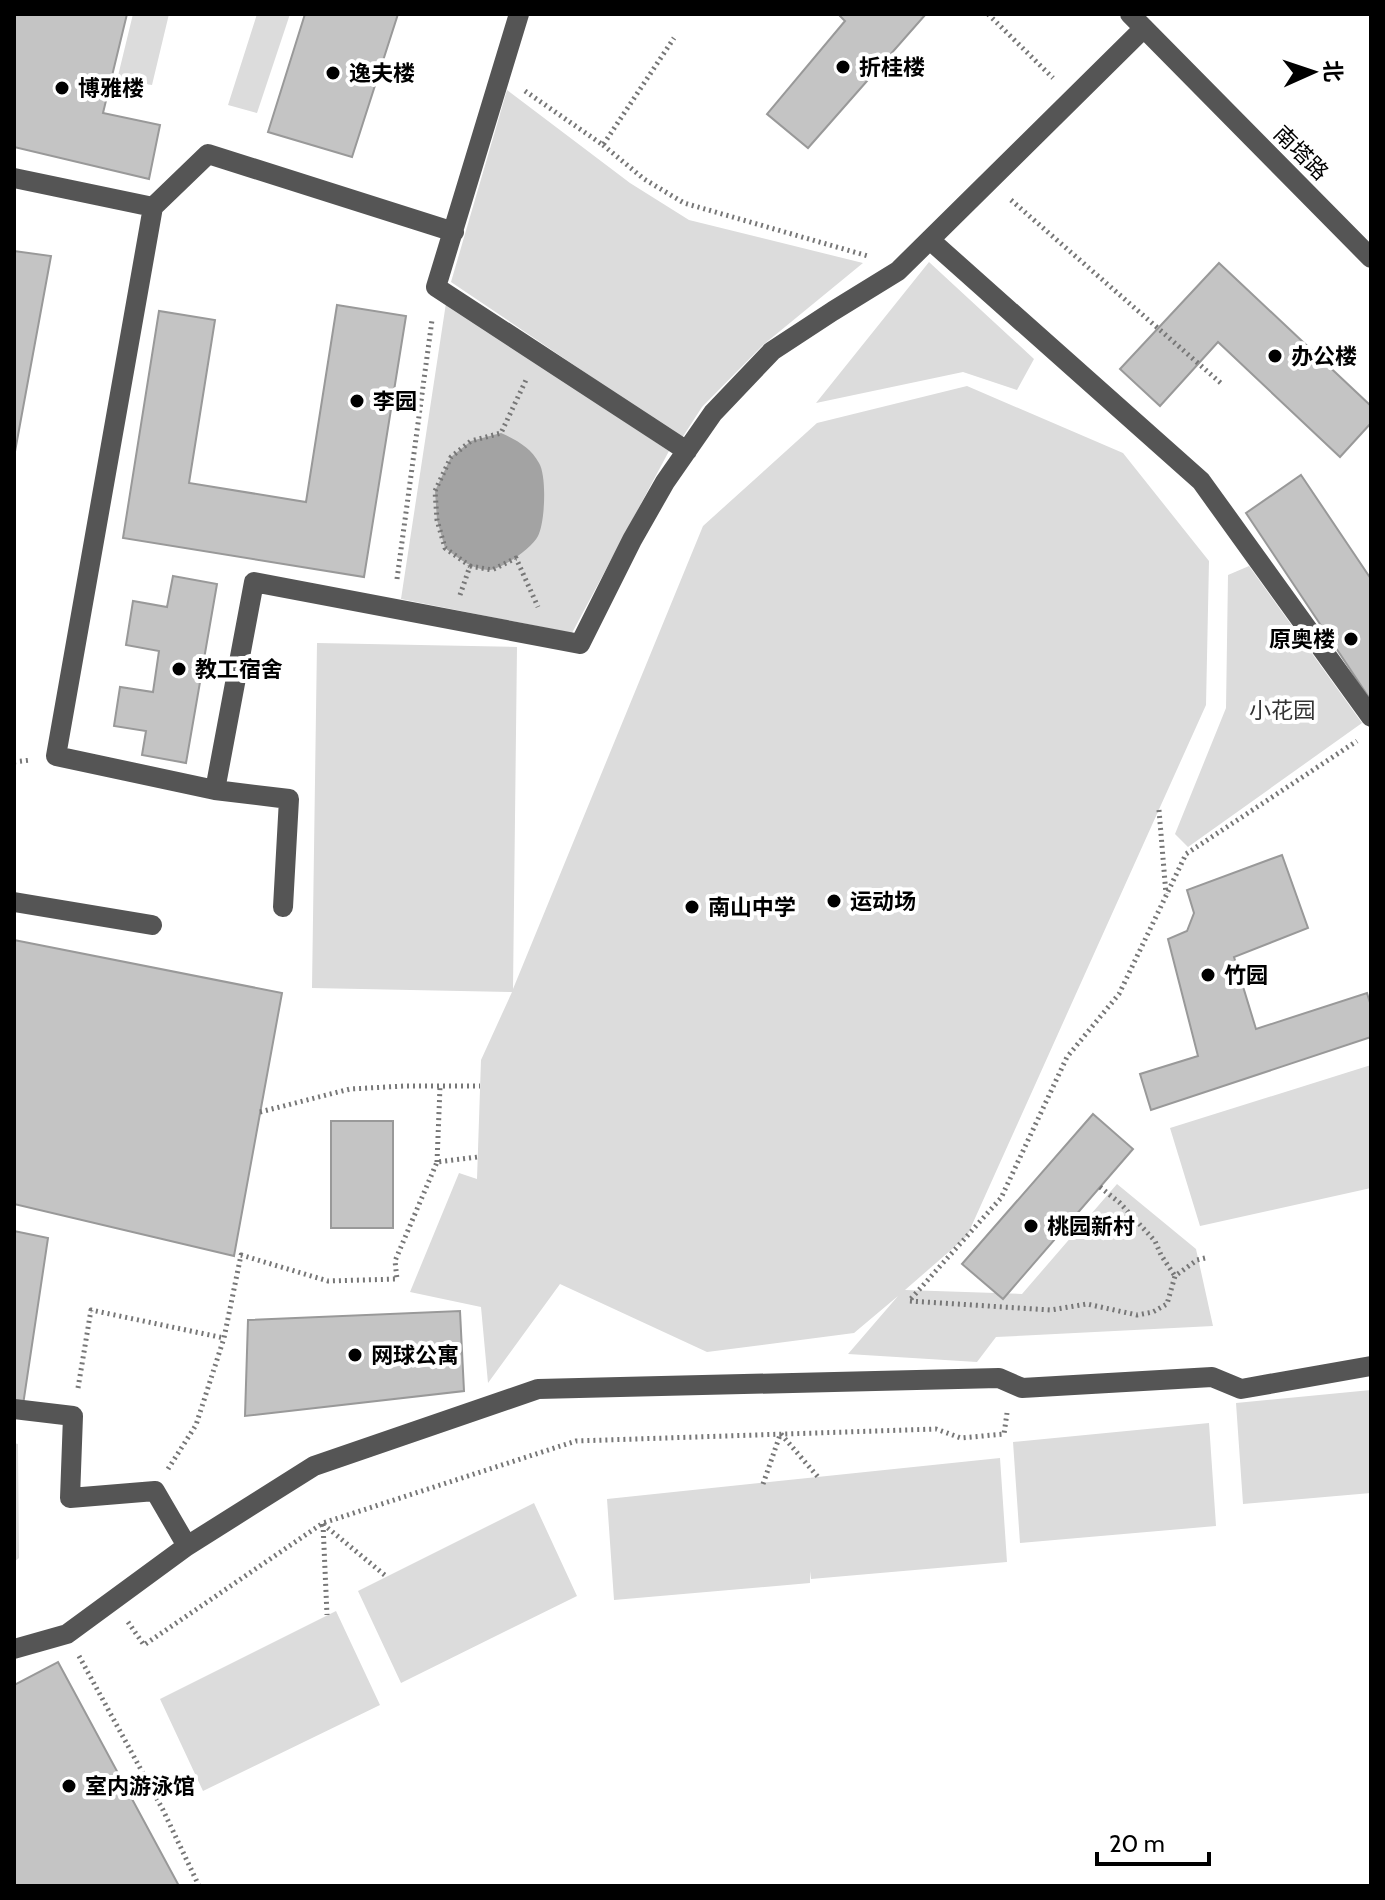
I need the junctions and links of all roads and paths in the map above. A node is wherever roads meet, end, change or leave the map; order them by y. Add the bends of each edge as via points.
1 (519, 14) edge
2 (988, 14) edge
3 (1137, 21) edge
4 (674, 38) dead end
5 (501, 74) junction
6 (1073, 98) junction
7 (603, 145) junction
8 (14, 178) edge
9 (990, 181) junction
10 (153, 207) junction
11 (454, 232) junction
12 (930, 240) junction
13 (1371, 258) edge
14 (904, 266) junction
15 (436, 287) junction
16 (538, 353) junction
17 (1223, 385) dead end
18 (687, 451) junction
19 (470, 566) junction
20 (398, 576) dead end
21 (451, 620) junction
22 (551, 638) junction
23 (1371, 717) edge
24 (1358, 740) dead end
25 (215, 790) junction
26 (1159, 810) dead end
27 (1166, 895) junction
28 (14, 902) edge
29 (283, 907) dead end
30 (152, 925) dead end
31 (440, 1086) junction
32 (480, 1086) dead end
33 (260, 1112) dead end
34 (478, 1157) dead end
35 (437, 1162) junction
36 (1100, 1187) dead end
37 (1205, 1258) dead end
38 (1175, 1276) junction
39 (224, 1338) junction
40 (1371, 1366) edge
41 (1013, 1384) junction
42 (14, 1409) edge
43 (73, 1416) junction
44 (780, 1434) junction
45 (818, 1477) dead end
46 (763, 1484) dead end
47 (155, 1491) junction
48 (323, 1523) junction
49 (187, 1546) junction
50 (387, 1577) dead end
51 (113, 1600) junction
52 (327, 1615) dead end
53 (67, 1634) junction
54 (14, 1649) edge
55 (199, 1886) edge

1 - 5 street
2 - 6 path
3 - 6 street
3 - 13 street, 南塔路
4 - 7 path
5 - 7 path
5 - 11 street
6 - 9 street
7 - 14 path via 684,203
8 - 10 street
9 - 12 street
9 - 17 path
10 - 11 street via 208,154
10 - 25 street via 56,756
11 - 15 street
12 - 14 street
12 - 23 street via 1201,481
14 - 18 street via 772,351 713,413
15 - 16 street
15 - 20 path
16 - 18 street
16 - 19 path via 501,433 471,441 451,457 435,491 445,548
18 - 22 street via 632,540 580,644
19 - 21 path
19 - 22 path via 492,570 516,558
21 - 22 street
21 - 25 street via 254,582
24 - 27 path via 1186,854
25 - 29 street via 289,799
26 - 27 path
27 - 38 path via 1119,994 1067,1057 1001,1198 909,1301 1051,1310 1087,1304 1137,1315 1167,1304
28 - 30 street
31 - 32 path
31 - 33 path via 350,1089
31 - 35 path
34 - 35 path
35 - 39 path via 395,1261 397,1279 328,1281 241,1255
36 - 38 path via 1155,1241
37 - 38 path
39 - 43 path via 91,1310
39 - 47 path via 196,1425
40 - 41 street via 1241,1389 1212,1377 1022,1388
41 - 44 path via 1004,1434 961,1438 936,1429
41 - 49 street via 999,1378 538,1389 314,1466
42 - 43 street
43 - 47 street via 70,1498
44 - 45 path
44 - 46 path
44 - 48 path via 576,1441
47 - 49 street
48 - 50 path
48 - 51 path via 144,1645
48 - 52 path
49 - 51 street
51 - 53 street
53 - 54 street
53 - 55 path

